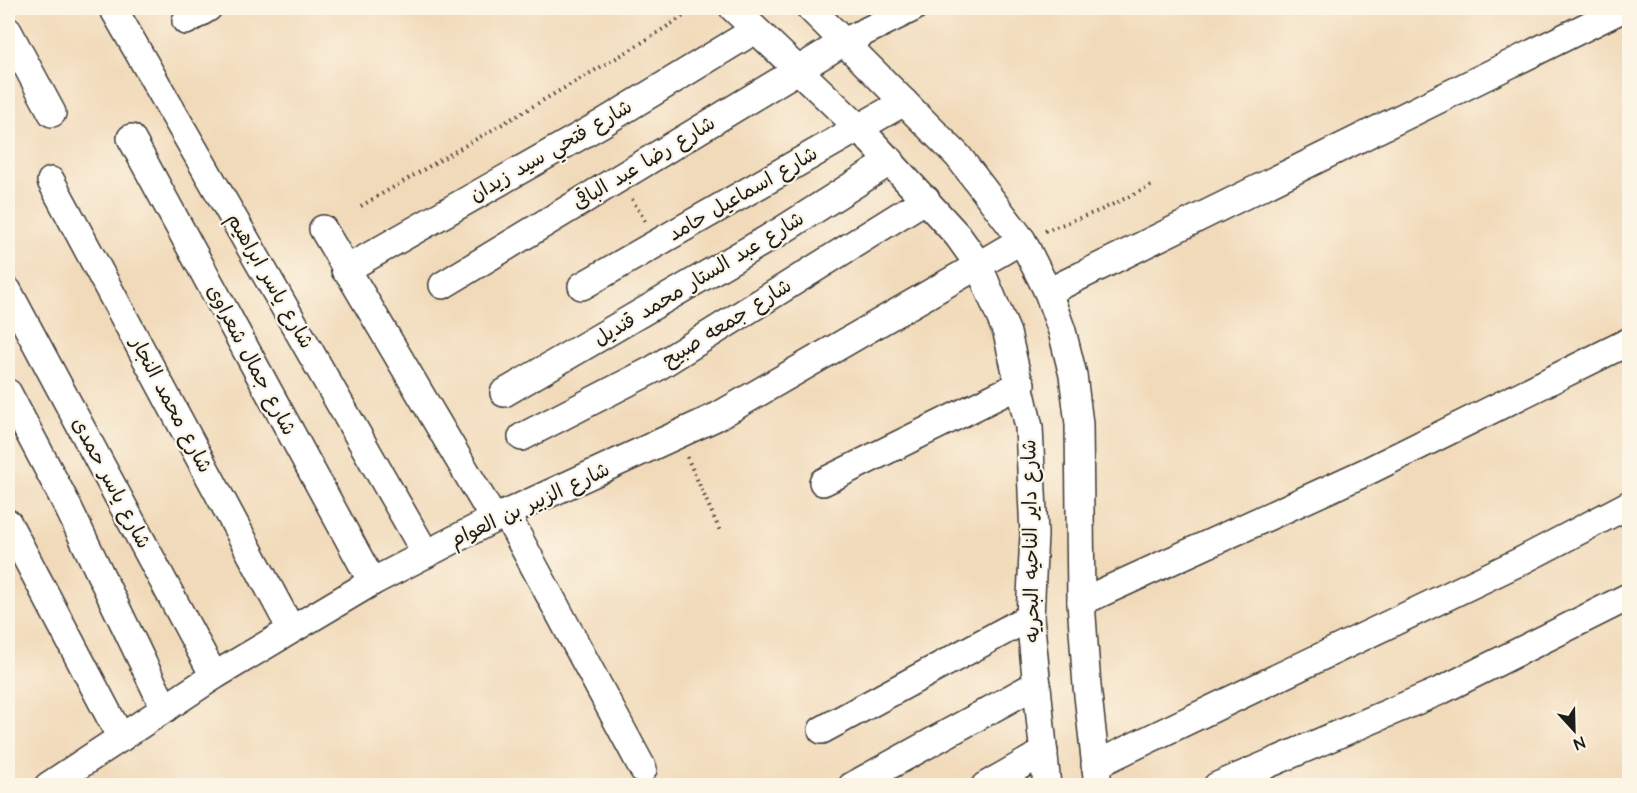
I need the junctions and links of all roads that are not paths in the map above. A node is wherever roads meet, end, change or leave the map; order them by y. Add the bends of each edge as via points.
1 (113, 8) edge
2 (733, 8) edge
3 (810, 8) edge
4 (913, 8) edge
5 (1624, 8) edge
6 (755, 30) junction
7 (8, 31) edge
8 (844, 42) junction
9 (798, 69) junction
10 (904, 102) junction
11 (52, 113) dead end
12 (859, 128) junction
13 (131, 138) dead end
14 (891, 161) junction
15 (51, 181) dead end
16 (926, 199) junction
17 (323, 229) dead end
18 (1022, 240) junction
19 (978, 264) junction
20 (345, 270) junction
21 (443, 285) dead end
22 (582, 286) dead end
23 (8, 291) edge
24 (1048, 292) junction
25 (1629, 341) edge
26 (1021, 384) junction
27 (8, 393) edge
28 (504, 393) dead end
29 (522, 437) dead end
30 (823, 482) dead end
31 (1629, 504) edge
32 (500, 517) junction
33 (8, 523) edge
34 (426, 554) junction
35 (372, 582) junction
36 (1629, 596) edge
37 (1081, 602) junction
38 (1030, 617) junction
39 (291, 629) junction
40 (214, 676) junction
41 (1037, 684) junction
42 (165, 709) junction
43 (822, 730) dead end
44 (121, 738) junction
45 (1044, 752) junction
46 (643, 769) dead end
47 (1096, 775) edge
48 (48, 786) edge
49 (852, 786) edge
50 (985, 786) edge
51 (1047, 786) edge
52 (1217, 786) edge

1 - 34 street, شارع ياسر ابراهيم
2 - 6 street, شارع داير الناحيه البحريه
3 - 8 street
4 - 8 street, شارع رضا عبد الباقى
5 - 24 street
6 - 9 street, شارع داير الناحيه البحريه
6 - 20 street, شارع فتحي سيد زيدان via 582,135
7 - 11 street
8 - 9 street, شارع رضا عبد الباقى
8 - 10 street
9 - 12 street, شارع داير الناحيه البحريه
9 - 21 street, شارع رضا عبد الباقى
10 - 12 street, شارع اسماعيل حامد
10 - 18 street via 958,156
12 - 14 street, شارع داير الناحيه البحريه
12 - 22 street, شارع اسماعيل حامد
13 - 35 street, شارع جمال شعراوى
14 - 16 street, شارع داير الناحيه البحريه
14 - 28 street, شارع عبد الستار محمد قنديل via 781,231
15 - 39 street, شارع محمد النجار
16 - 19 street, شارع داير الناحيه البحريه
16 - 29 street, شارع جمعه صبيح via 654,369
17 - 20 street
18 - 19 street, شارع الزبير بن العوام
18 - 24 street
19 - 26 street, شارع داير الناحيه البحريه via 1007,333
19 - 32 street, شارع الزبير بن العوام via 777,383 678,436
20 - 32 street
23 - 40 street, شارع ياسر حمدى
24 - 37 street via 1070,364 1079,424
25 - 37 street via 1366,472
26 - 30 street
26 - 38 street, شارع داير الناحيه البحريه via 1032,478
27 - 42 street via 67,505
31 - 47 street
32 - 34 street, شارع الزبير بن العوام
32 - 46 street
33 - 44 street
34 - 35 street, شارع الزبير بن العوام
35 - 39 street, شارع الزبير بن العوام
36 - 52 street via 1443,690
37 - 47 street
38 - 41 street, شارع داير الناحيه البحريه
38 - 43 street
39 - 40 street, شارع الزبير بن العوام
40 - 42 street, شارع الزبير بن العوام
41 - 45 street, شارع داير الناحيه البحريه
41 - 49 street
42 - 44 street, شارع الزبير بن العوام
44 - 48 street, شارع الزبير بن العوام
45 - 50 street
45 - 51 street, شارع داير الناحيه البحريه

